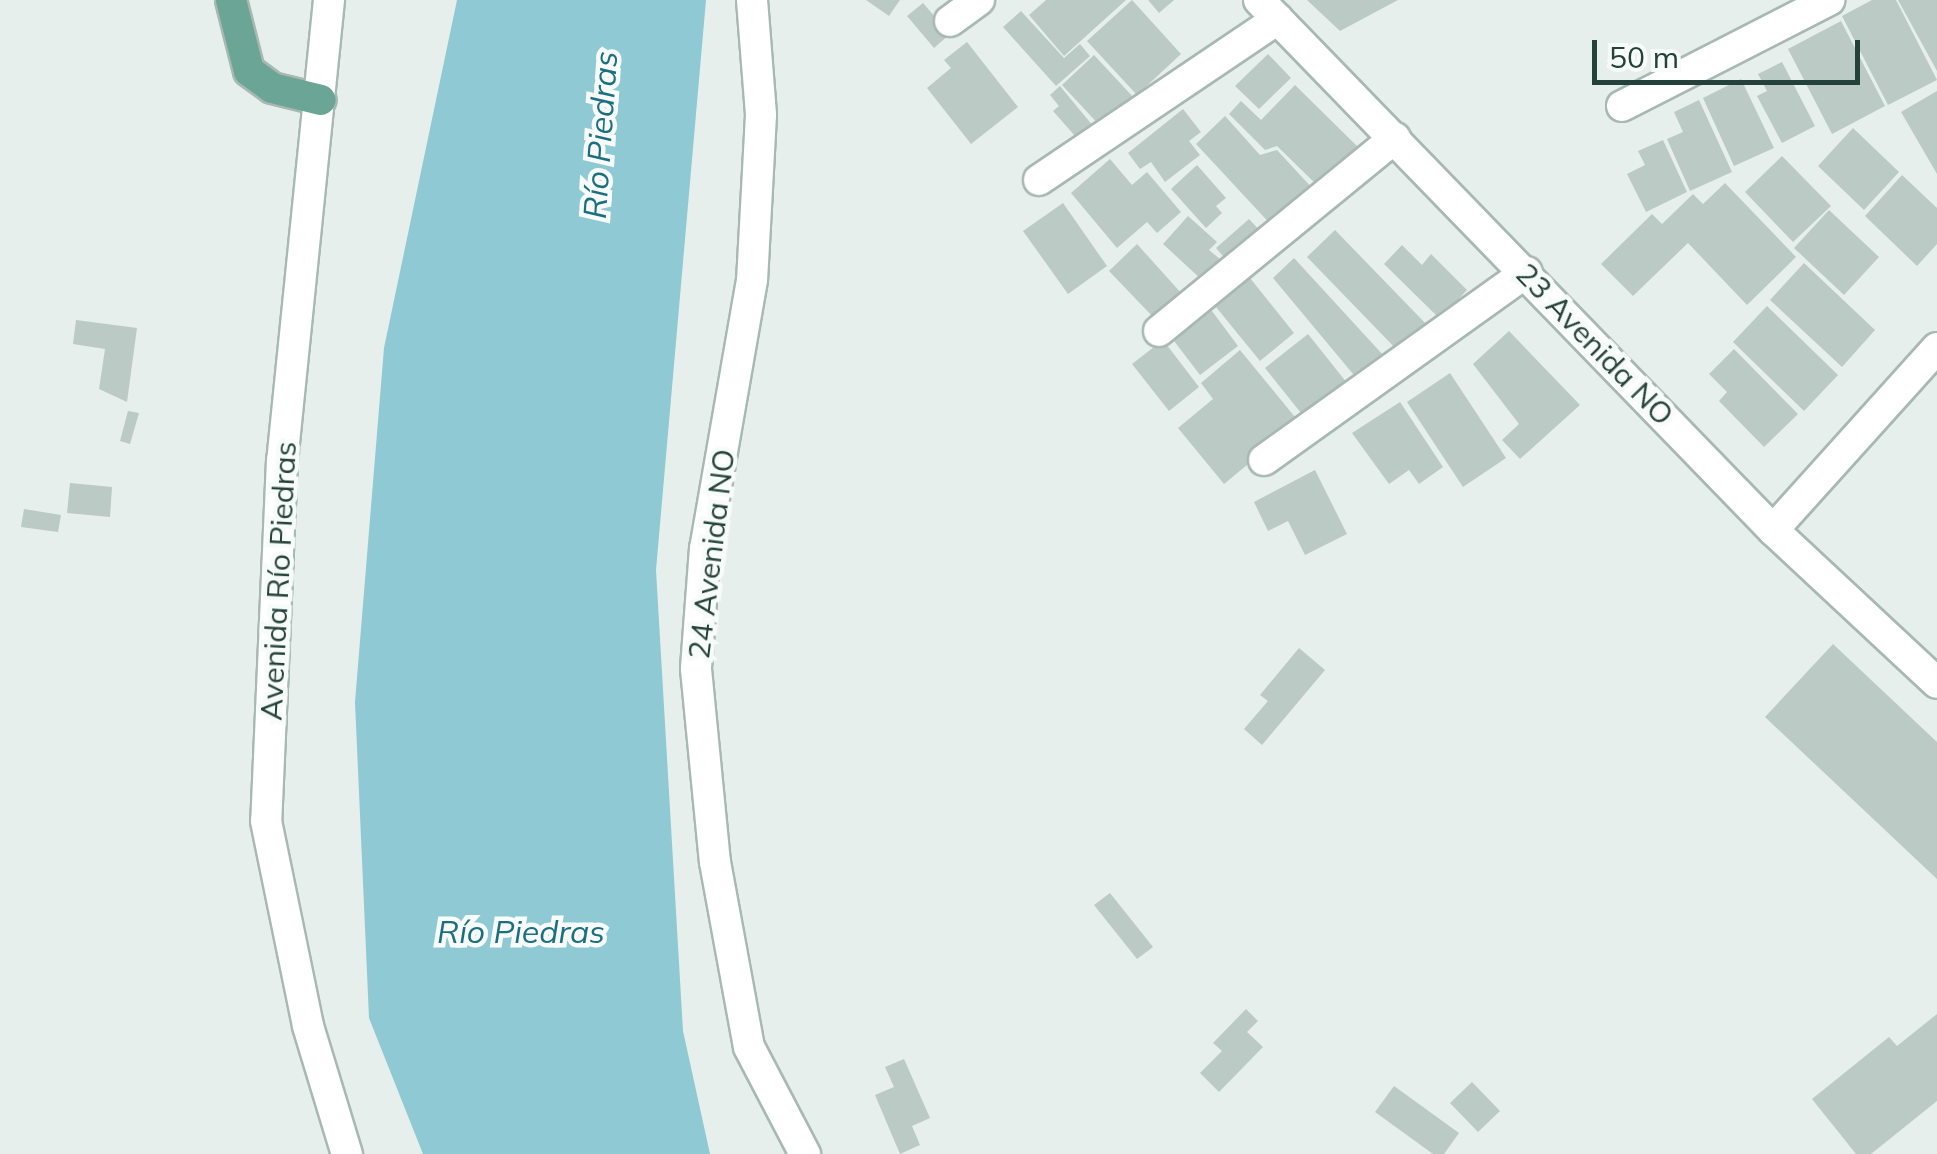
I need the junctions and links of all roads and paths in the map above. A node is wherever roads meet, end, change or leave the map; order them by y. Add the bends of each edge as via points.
1 (231, 0) edge
2 (329, 0) edge
3 (752, 0) edge
4 (979, 0) edge
5 (1830, 0) edge
6 (1268, 10) edge
7 (950, 20) dead end
8 (321, 100) junction
9 (1622, 106) dead end
10 (1395, 138) junction
11 (1039, 180) dead end
12 (1527, 272) junction
13 (1159, 331) dead end
14 (1937, 348) edge
15 (1264, 460) dead end
16 (1773, 530) junction
17 (1937, 684) edge
18 (347, 1154) edge
19 (805, 1154) edge

1 - 8 main road via 249,71 272,88
2 - 8 street, Avenida Río Piedras
3 - 19 street, 24 Avenida NO via 761,115 752,280 706,548 696,669 712,845 749,1047
4 - 7 street
5 - 9 street
6 - 10 street, 23 Avenida NO
6 - 11 street
8 - 18 street, Avenida Río Piedras via 282,460 266,821 308,1026
10 - 12 street, 23 Avenida NO
10 - 13 street
12 - 15 street
12 - 16 street, 23 Avenida NO
14 - 16 street
16 - 17 street, 23 Avenida NO

